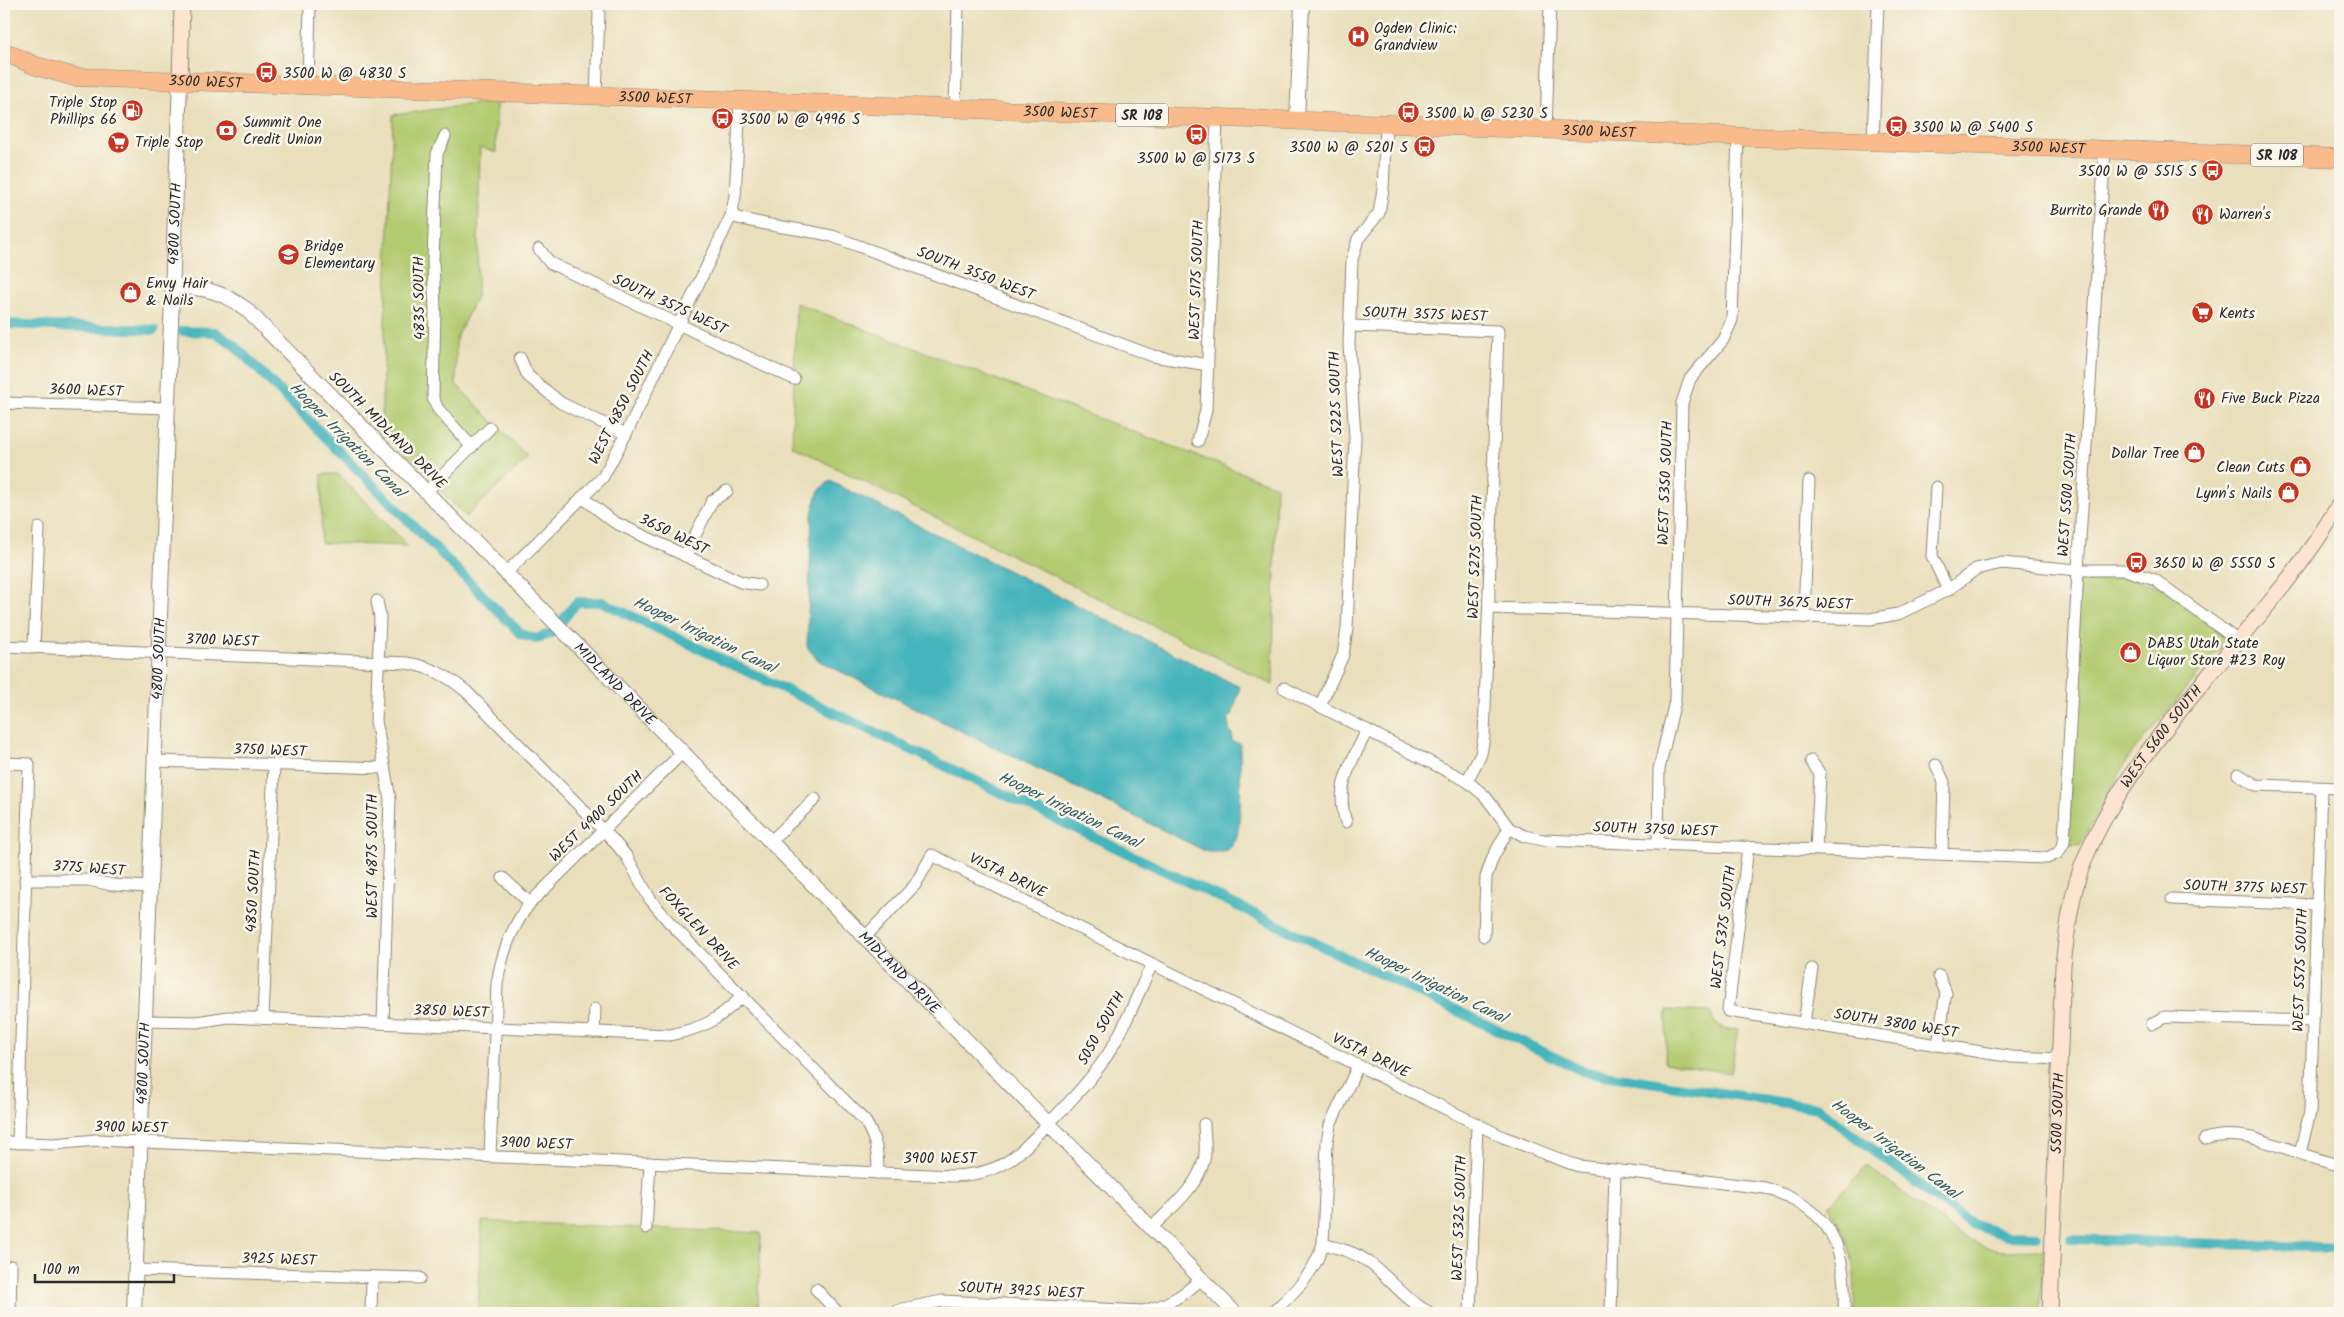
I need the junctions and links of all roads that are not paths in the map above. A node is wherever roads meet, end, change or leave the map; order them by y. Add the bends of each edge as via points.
1 (182, 4) edge
2 (310, 4) edge
3 (597, 4) edge
4 (958, 4) edge
5 (1302, 4) edge
6 (1550, 4) edge
7 (1878, 4) edge
8 (4, 52) edge
9 (180, 81) junction
10 (308, 86) junction
11 (596, 96) junction
12 (740, 101) junction
13 (955, 109) junction
14 (1217, 118) junction
15 (1297, 120) junction
16 (1386, 124) junction
17 (1546, 130) junction
18 (445, 136) dead end
19 (1738, 136) junction
20 (1873, 141) junction
21 (2105, 150) junction
22 (2340, 158) edge
23 (731, 216) junction
24 (539, 249) dead end
25 (172, 286) junction
26 (678, 324) junction
27 (1350, 326) junction
28 (1498, 331) joint
29 (520, 358) dead end
30 (1208, 365) junction
31 (794, 379) dead end
32 (4, 403) edge
33 (168, 408) junction
34 (490, 428) dead end
35 (626, 434) junction
36 (1198, 441) dead end
37 (472, 447) junction
38 (1809, 480) dead end
39 (1936, 487) dead end
40 (426, 492) junction
41 (727, 492) dead end
42 (582, 497) junction
43 (2340, 503) edge
44 (39, 528) dead end
45 (685, 556) junction
46 (2078, 570) junction
47 (506, 572) junction
48 (759, 584) dead end
49 (1948, 590) junction
50 (377, 601) dead end
51 (1489, 608) junction
52 (1676, 613) junction
53 (1804, 617) junction
54 (563, 630) joint
55 (2237, 640) junction
56 (4, 646) edge
57 (34, 648) junction
58 (159, 653) junction
59 (378, 662) junction
60 (1284, 688) dead end
61 (1320, 706) junction
62 (1367, 730) junction
63 (683, 752) junction
64 (155, 761) junction
65 (1811, 761) dead end
66 (4, 763) edge
67 (1936, 764) dead end
68 (274, 765) junction
69 (384, 768) junction
70 (2238, 774) dead end
71 (1467, 781) junction
72 (2321, 788) junction
73 (2340, 788) edge
74 (815, 799) dead end
75 (1346, 822) dead end
76 (1509, 828) junction
77 (604, 830) junction
78 (771, 841) junction
79 (2064, 843) joint
80 (1658, 844) junction
81 (1748, 847) junction
82 (1816, 849) junction
83 (1942, 854) junction
84 (502, 878) dead end
85 (26, 880) junction
86 (150, 887) junction
87 (2172, 899) dead end
88 (530, 902) junction
89 (2317, 905) junction
90 (2069, 914) joint
91 (1484, 936) dead end
92 (865, 937) junction
93 (1152, 964) junction
94 (1812, 969) dead end
95 (1939, 976) dead end
96 (744, 996) junction
97 (594, 1009) dead end
98 (1728, 1011) joint
99 (263, 1018) junction
100 (145, 1021) junction
101 (2313, 1021) junction
102 (383, 1023) junction
103 (1804, 1023) junction
104 (2152, 1024) dead end
105 (495, 1028) junction
106 (594, 1032) junction
107 (1938, 1045) junction
108 (2060, 1059) junction
109 (1358, 1066) junction
110 (1049, 1124) junction
111 (1204, 1124) dead end
112 (1478, 1125) junction
113 (2205, 1139) dead end
114 (141, 1141) junction
115 (4, 1142) edge
116 (18, 1143) junction
117 (2300, 1153) junction
118 (490, 1156) junction
119 (650, 1163) junction
120 (2340, 1165) edge
121 (1615, 1171) junction
122 (878, 1173) junction
123 (646, 1228) dead end
124 (1151, 1228) junction
125 (1323, 1244) junction
126 (11, 1266) dead end
127 (136, 1270) junction
128 (372, 1277) junction
129 (420, 1278) dead end
130 (1201, 1279) junction
131 (816, 1289) dead end
132 (1074, 1311) edge
133 (10, 1313) edge
134 (134, 1313) edge
135 (371, 1313) edge
136 (838, 1313) edge
137 (892, 1313) edge
138 (1235, 1313) edge
139 (1272, 1313) edge
140 (1430, 1313) edge
141 (1470, 1313) edge
142 (1611, 1313) edge
143 (1844, 1313) edge
144 (2050, 1313) edge

1 - 9 main road, 4800 SOUTH
2 - 10 street
3 - 11 street
4 - 13 street
5 - 15 street
6 - 17 street
7 - 20 street
8 - 9 main road, 3500 WEST / SR 108 via 74,77
9 - 10 main road, 3500 WEST / SR 108
9 - 25 street, 4800 SOUTH
10 - 11 main road, 3500 WEST / SR 108
11 - 12 main road, 3500 WEST / SR 108
12 - 13 main road, 3500 WEST / SR 108
12 - 23 street, WEST 4850 SOUTH
13 - 14 main road, 3500 WEST / SR 108
14 - 15 main road, 3500 WEST / SR 108
14 - 30 street, WEST 5175 SOUTH
15 - 16 main road, 3500 WEST / SR 108
16 - 17 main road, 3500 WEST / SR 108
16 - 27 street, WEST 5225 SOUTH via 1379,212 1358,239 1352,260
17 - 19 main road, 3500 WEST / SR 108
18 - 37 street, 4835 SOUTH via 437,154 433,398 438,409
19 - 20 main road, 3500 WEST / SR 108
19 - 52 street, WEST 5350 SOUTH via 1732,320 1722,340 1690,379 1682,403
20 - 21 main road, 3500 WEST / SR 108
21 - 22 main road, SR 108
21 - 46 street, WEST 5500 SOUTH
23 - 26 street, WEST 4850 SOUTH
23 - 30 street, SOUTH 3550 WEST via 832,236 1153,356
24 - 26 street, SOUTH 3575 WEST via 550,264
25 - 33 street, 4800 SOUTH
25 - 40 street, SOUTH MIDLAND DRIVE via 207,288 228,296 246,309
26 - 31 street, SOUTH 3575 WEST
26 - 35 street, WEST 4850 SOUTH
27 - 28 street, SOUTH 3575 WEST
27 - 61 street, WEST 5225 SOUTH via 1355,438 1347,628 1343,655
28 - 51 street, WEST 5275 SOUTH
29 - 35 street via 528,376 561,404
30 - 36 street, WEST 5175 SOUTH via 1206,410
32 - 33 street, 3600 WEST
33 - 58 street, 4800 SOUTH
34 - 37 street
35 - 42 street, WEST 4850 SOUTH via 603,476
37 - 40 street
38 - 53 street
39 - 49 street via 1932,556
40 - 47 street, SOUTH MIDLAND DRIVE
41 - 45 street via 712,501
42 - 45 street, 3650 WEST via 614,522
42 - 47 street, WEST 4850 SOUTH
43 - 55 main road, WEST 5600 SOUTH via 2304,558
44 - 57 street
45 - 48 street, 3650 WEST via 741,582
46 - 49 street, SOUTH 3675 WEST via 2002,563 1976,569
46 - 55 street, SOUTH 3675 WEST via 2126,570 2156,580
46 - 79 street, WEST 5500 SOUTH
47 - 54 street, SOUTH MIDLAND DRIVE
49 - 53 street, SOUTH 3675 WEST via 1898,614 1870,619
50 - 59 street, WEST 4875 SOUTH via 380,617
51 - 52 street, SOUTH 3675 WEST
51 - 71 street, WEST 5275 SOUTH via 1484,736 1481,754
52 - 53 street, SOUTH 3675 WEST
52 - 80 street, WEST 5350 SOUTH via 1675,701 1659,768
54 - 63 street, MIDLAND DRIVE
55 - 90 main road, WEST 5600 SOUTH via 2133,770 2100,824 2081,870
56 - 57 street, 3700 WEST
57 - 58 street, 3700 WEST
58 - 59 street, 3700 WEST
58 - 64 street, 4800 SOUTH
59 - 69 street, WEST 4875 SOUTH via 376,721
59 - 77 street, FOXGLEN DRIVE via 428,667 450,678
60 - 61 street
61 - 62 street
62 - 71 street
62 - 75 street via 1342,786 1341,806
63 - 77 street, WEST 4900 SOUTH
63 - 78 street, MIDLAND DRIVE
64 - 68 street, 3750 WEST
64 - 86 street, 4800 SOUTH
65 - 82 street via 1820,774
66 - 85 street via 29,764
67 - 83 street via 1944,782
68 - 69 street, 3750 WEST
68 - 99 street, 4850 SOUTH
69 - 102 street, WEST 4875 SOUTH via 390,799
70 - 72 street via 2256,785
71 - 76 street via 1485,796
72 - 73 street
72 - 89 street, WEST 5575 SOUTH
74 - 78 street
76 - 80 street, SOUTH 3750 WEST via 1524,836 1543,840
76 - 91 street via 1486,877
77 - 88 street, WEST 4900 SOUTH
77 - 96 street, FOXGLEN DRIVE via 627,857 660,911
78 - 92 street, MIDLAND DRIVE
79 - 83 street, SOUTH 3750 WEST via 2058,853 2047,858
80 - 81 street, SOUTH 3750 WEST
81 - 82 street, SOUTH 3750 WEST
81 - 98 street, WEST 5375 SOUTH
82 - 83 street, SOUTH 3750 WEST
84 - 88 street
85 - 86 street, 3775 WEST via 88,880
85 - 116 street
86 - 100 street, 4800 SOUTH
87 - 89 street, SOUTH 3775 WEST
88 - 105 street, WEST 4900 SOUTH via 516,921 501,960
89 - 101 street, WEST 5575 SOUTH
90 - 108 main road, 5500 SOUTH via 2063,965
92 - 93 street, VISTA DRIVE via 915,885 932,854
92 - 110 street, MIDLAND DRIVE
93 - 109 street, VISTA DRIVE
93 - 110 street, 5050 SOUTH via 1106,1058 1082,1090
94 - 103 street
95 - 107 street via 1946,993
96 - 106 street, 3850 WEST via 719,1019 698,1029 670,1035
96 - 122 street, FOXGLEN DRIVE via 865,1121 878,1152
97 - 106 street
98 - 103 street, SOUTH 3800 WEST
99 - 100 street, 3850 WEST
99 - 102 street, 3850 WEST
100 - 114 street, 4800 SOUTH
101 - 104 street via 2165,1018
101 - 117 street, WEST 5575 SOUTH via 2310,1112
102 - 105 street, 3850 WEST
103 - 107 street, SOUTH 3800 WEST
105 - 106 street, 3850 WEST
105 - 118 street, WEST 4900 SOUTH
107 - 108 street, SOUTH 3800 WEST via 2012,1057
108 - 144 main road, 5500 SOUTH
109 - 112 street, VISTA DRIVE
109 - 125 street via 1330,1125
110 - 122 street, 3900 WEST via 1008,1162 976,1175
110 - 124 street, MIDLAND DRIVE
111 - 124 street via 1205,1158 1198,1176 1189,1190
112 - 121 street, VISTA DRIVE via 1553,1158 1578,1166
112 - 141 street, WEST 5325 SOUTH
113 - 117 street via 2221,1134 2242,1135
114 - 116 street, 3900 WEST
114 - 118 street, 3900 WEST
114 - 127 street, 4800 SOUTH
115 - 116 street, 3900 WEST
117 - 120 street
118 - 119 street, 3900 WEST
119 - 122 street, 3900 WEST
119 - 123 street
121 - 142 street
121 - 143 street, VISTA DRIVE via 1765,1188 1785,1194 1816,1213 1839,1250 1844,1271
124 - 130 street, MIDLAND DRIVE
125 - 139 street via 1311,1274
125 - 140 street via 1366,1260 1415,1306
126 - 133 street
127 - 128 street, 3925 WEST
127 - 134 street, 4800 SOUTH
128 - 129 street, 3925 WEST
128 - 135 street
130 - 132 street, SOUTH 3925 WEST via 1182,1296 1164,1306 1143,1311
130 - 138 street, MIDLAND DRIVE
131 - 136 street
132 - 137 street, SOUTH 3925 WEST via 942,1302

